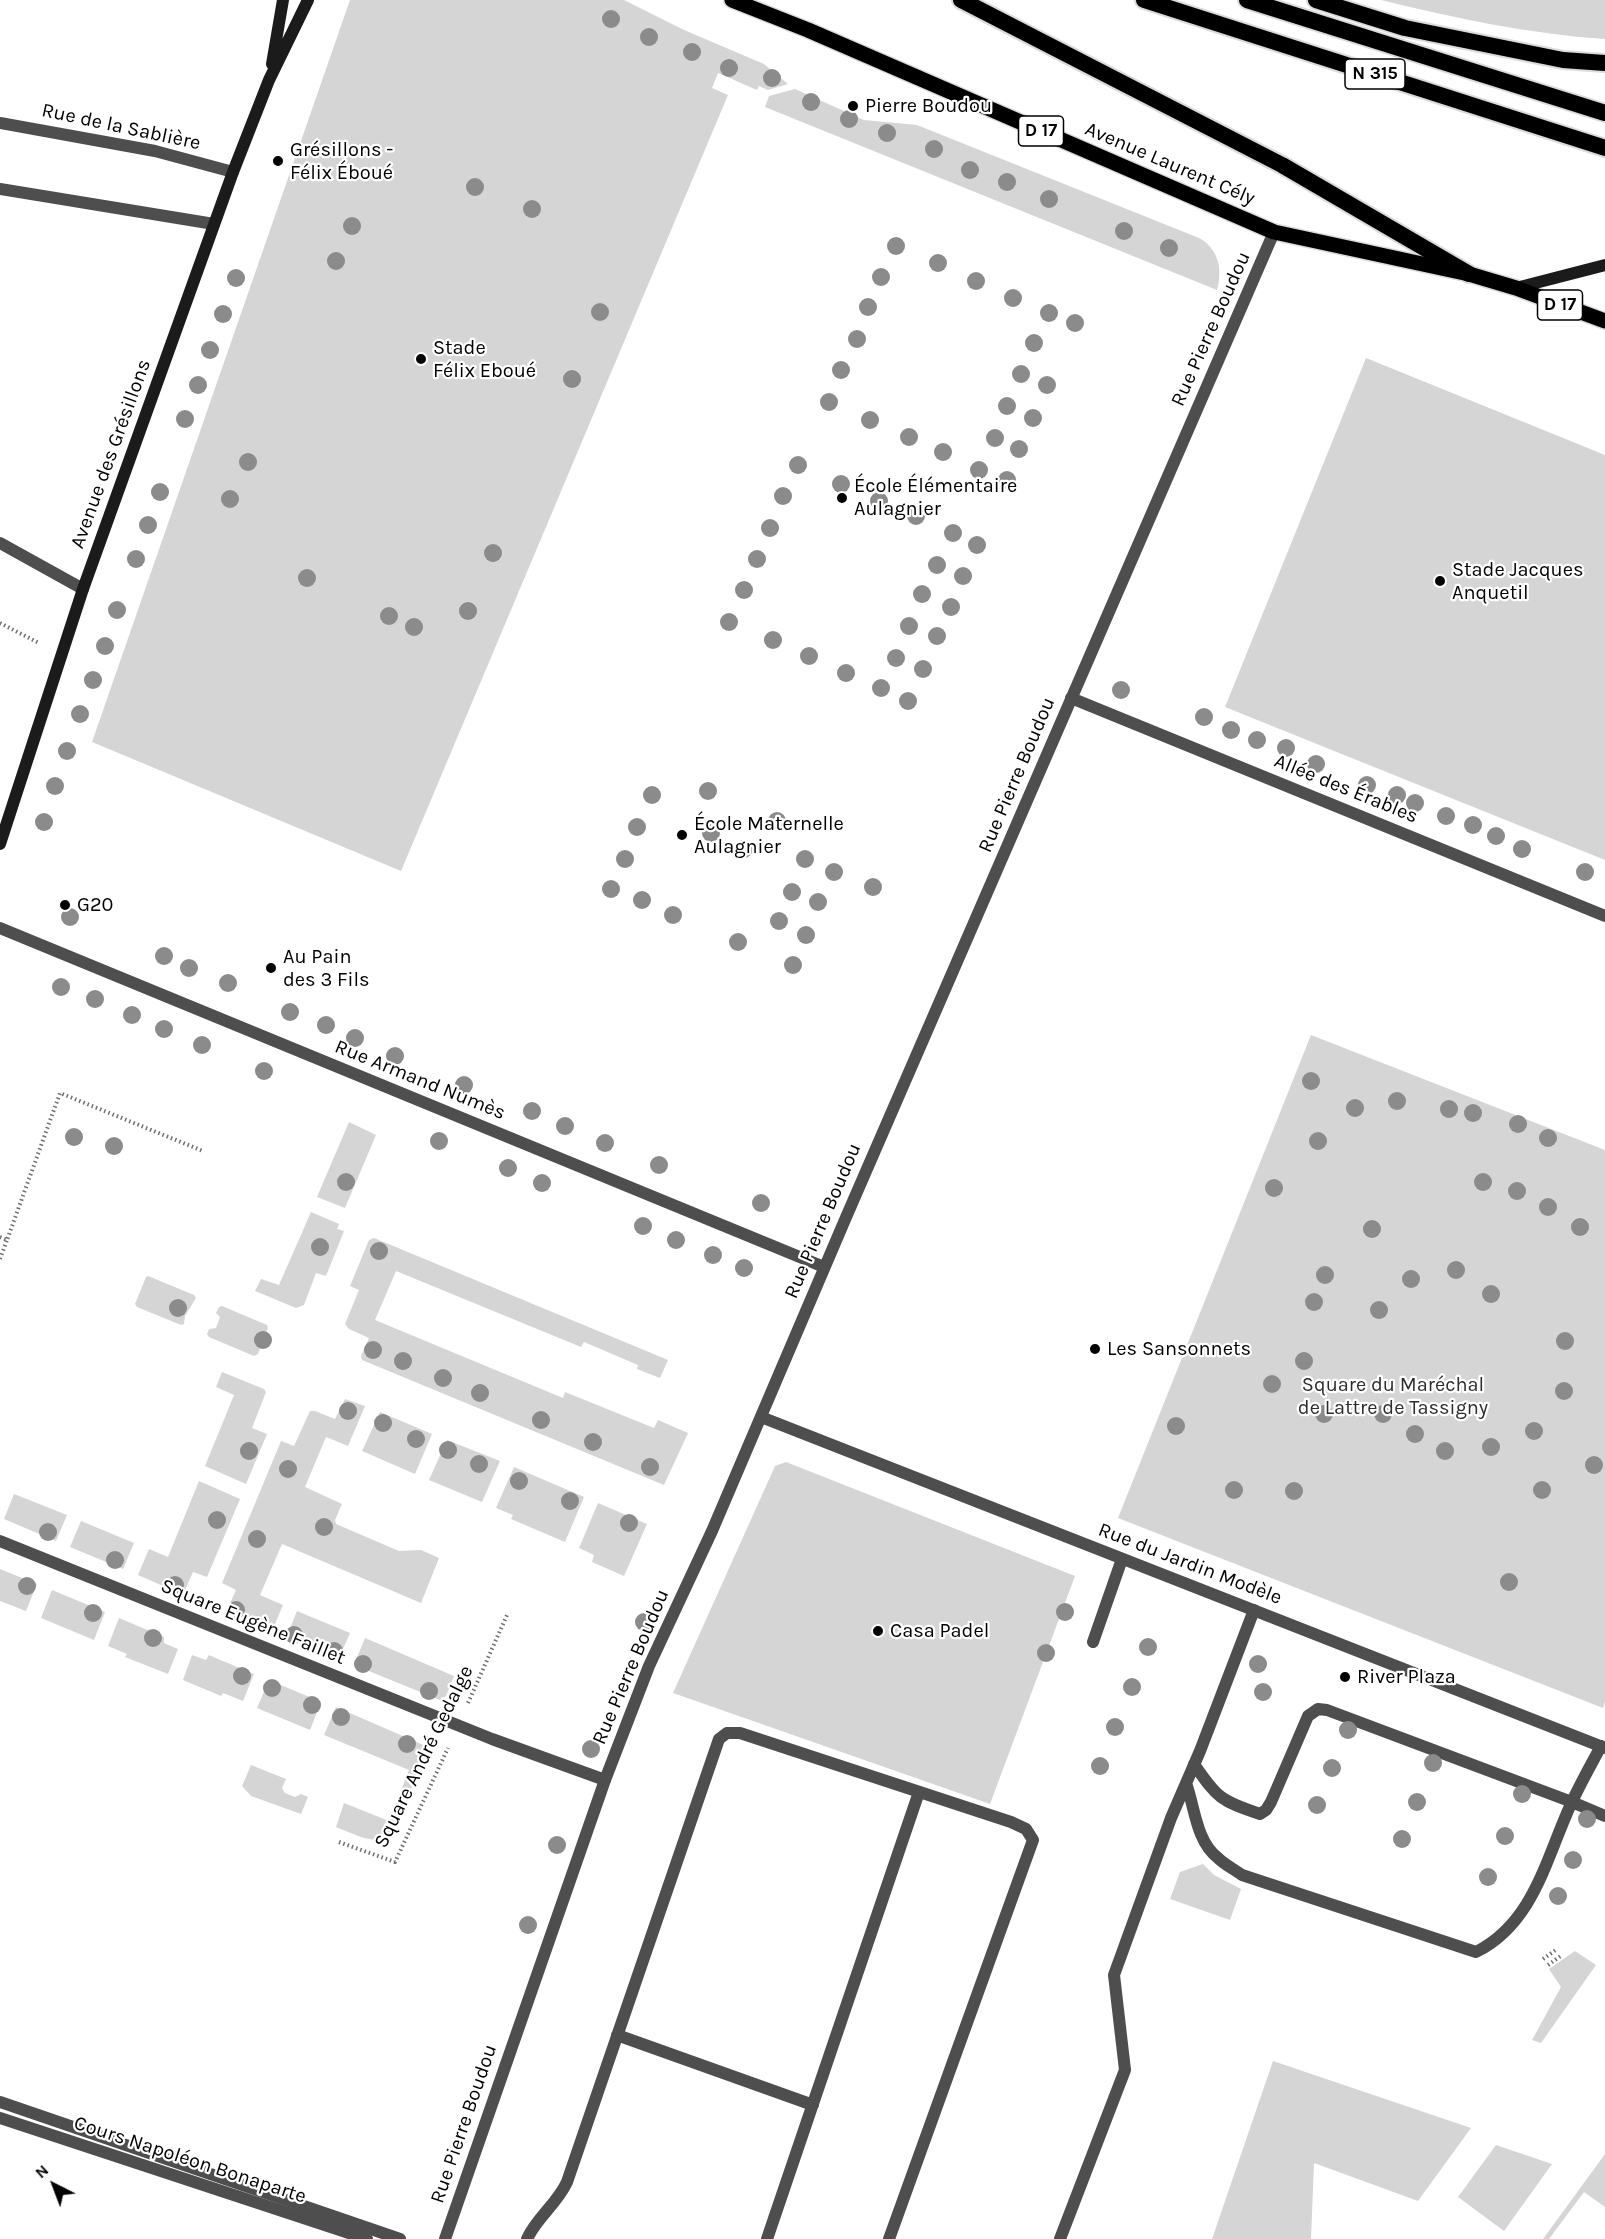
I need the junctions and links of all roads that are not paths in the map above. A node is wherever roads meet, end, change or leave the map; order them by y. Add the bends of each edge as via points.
1 (283, 0) edge
2 (308, 0) edge
3 (732, 0) edge
4 (758, 0) edge
5 (961, 0) edge
6 (1144, 0) edge
7 (1247, 0) edge
8 (1316, 0) edge
9 (808, 30) junction
10 (1605, 63) edge
11 (269, 80) junction
12 (1605, 112) edge
13 (0, 123) edge
14 (1605, 148) edge
15 (233, 172) junction
16 (0, 189) edge
17 (214, 224) junction
18 (1274, 232) junction
19 (1605, 265) edge
20 (1469, 274) junction
21 (1516, 288) junction
22 (1605, 321) edge
23 (0, 543) edge
24 (83, 589) junction
25 (1071, 698) junction
26 (0, 844) edge
27 (1605, 916) edge
28 (0, 928) edge
29 (824, 1267) junction
30 (761, 1417) junction
31 (0, 1541) edge
32 (1122, 1559) junction
33 (1254, 1610) junction
34 (1093, 1642) dead end
35 (1603, 1747) edge
36 (1194, 1764) junction
37 (604, 1780) junction
38 (1186, 1784) junction
39 (919, 1792) junction
40 (1572, 1802) junction
41 (1605, 1816) edge
42 (617, 2035) junction
43 (0, 2102) edge
44 (813, 2105) junction
45 (0, 2118) edge
46 (367, 2239) edge
47 (400, 2239) edge
48 (445, 2239) edge
49 (527, 2239) edge
50 (767, 2239) edge
51 (890, 2239) edge
52 (1060, 2239) edge

1 - 11 main road, Avenue des Grésillons
2 - 11 main road, Avenue des Grésillons
3 - 9 main road, Avenue Laurent Cély / D 17
4 - 9 main road, D 17
5 - 20 highway via 1282,165
6 - 14 highway, N 315
7 - 12 highway, N 315
8 - 10 highway via 1405,28 1563,60
9 - 18 main road, Avenue Laurent Cély / D 17
11 - 15 main road, Avenue des Grésillons
13 - 15 street, Rue de la Sablière via 155,151
15 - 17 main road, Avenue des Grésillons
16 - 17 street
17 - 24 main road, Avenue des Grésillons
18 - 20 main road, Avenue Laurent Cély / D 17
18 - 25 street, Rue Pierre Boudou
19 - 21 main road
20 - 21 main road, Avenue Laurent Cély / D 17
21 - 22 main road, Avenue Laurent Cély / D 17
23 - 24 street
24 - 26 main road, Avenue des Grésillons
25 - 27 street, Allée des Érables
25 - 29 street, Rue Pierre Boudou
28 - 29 street, Rue Armand Numès
29 - 30 street, Rue Pierre Boudou
30 - 32 street, Rue du Jardin Modèle
30 - 37 street, Rue Pierre Boudou via 649,1666
31 - 37 street, Square Eugène Faillet via 459,1726
32 - 33 street, Rue du Jardin Modèle
32 - 34 street
33 - 35 street, Rue du Jardin Modèle
33 - 36 street
35 - 40 street
36 - 38 street
36 - 40 street via 1226,1802 1260,1814 1271,1802 1308,1716 1318,1709
37 - 48 street, Rue Pierre Boudou
38 - 40 street via 1204,1840 1216,1857 1242,1875 1476,1952 1515,1921 1529,1903
38 - 52 street via 1114,1975 1125,2070
39 - 42 street via 740,1733 727,1733 719,1739
39 - 44 street
39 - 51 street via 1011,1822 1026,1829 1033,1840
40 - 41 street
42 - 44 street
42 - 49 street via 561,2196
43 - 47 street
44 - 50 street
45 - 46 street, Cours Napoléon Bonaparte

